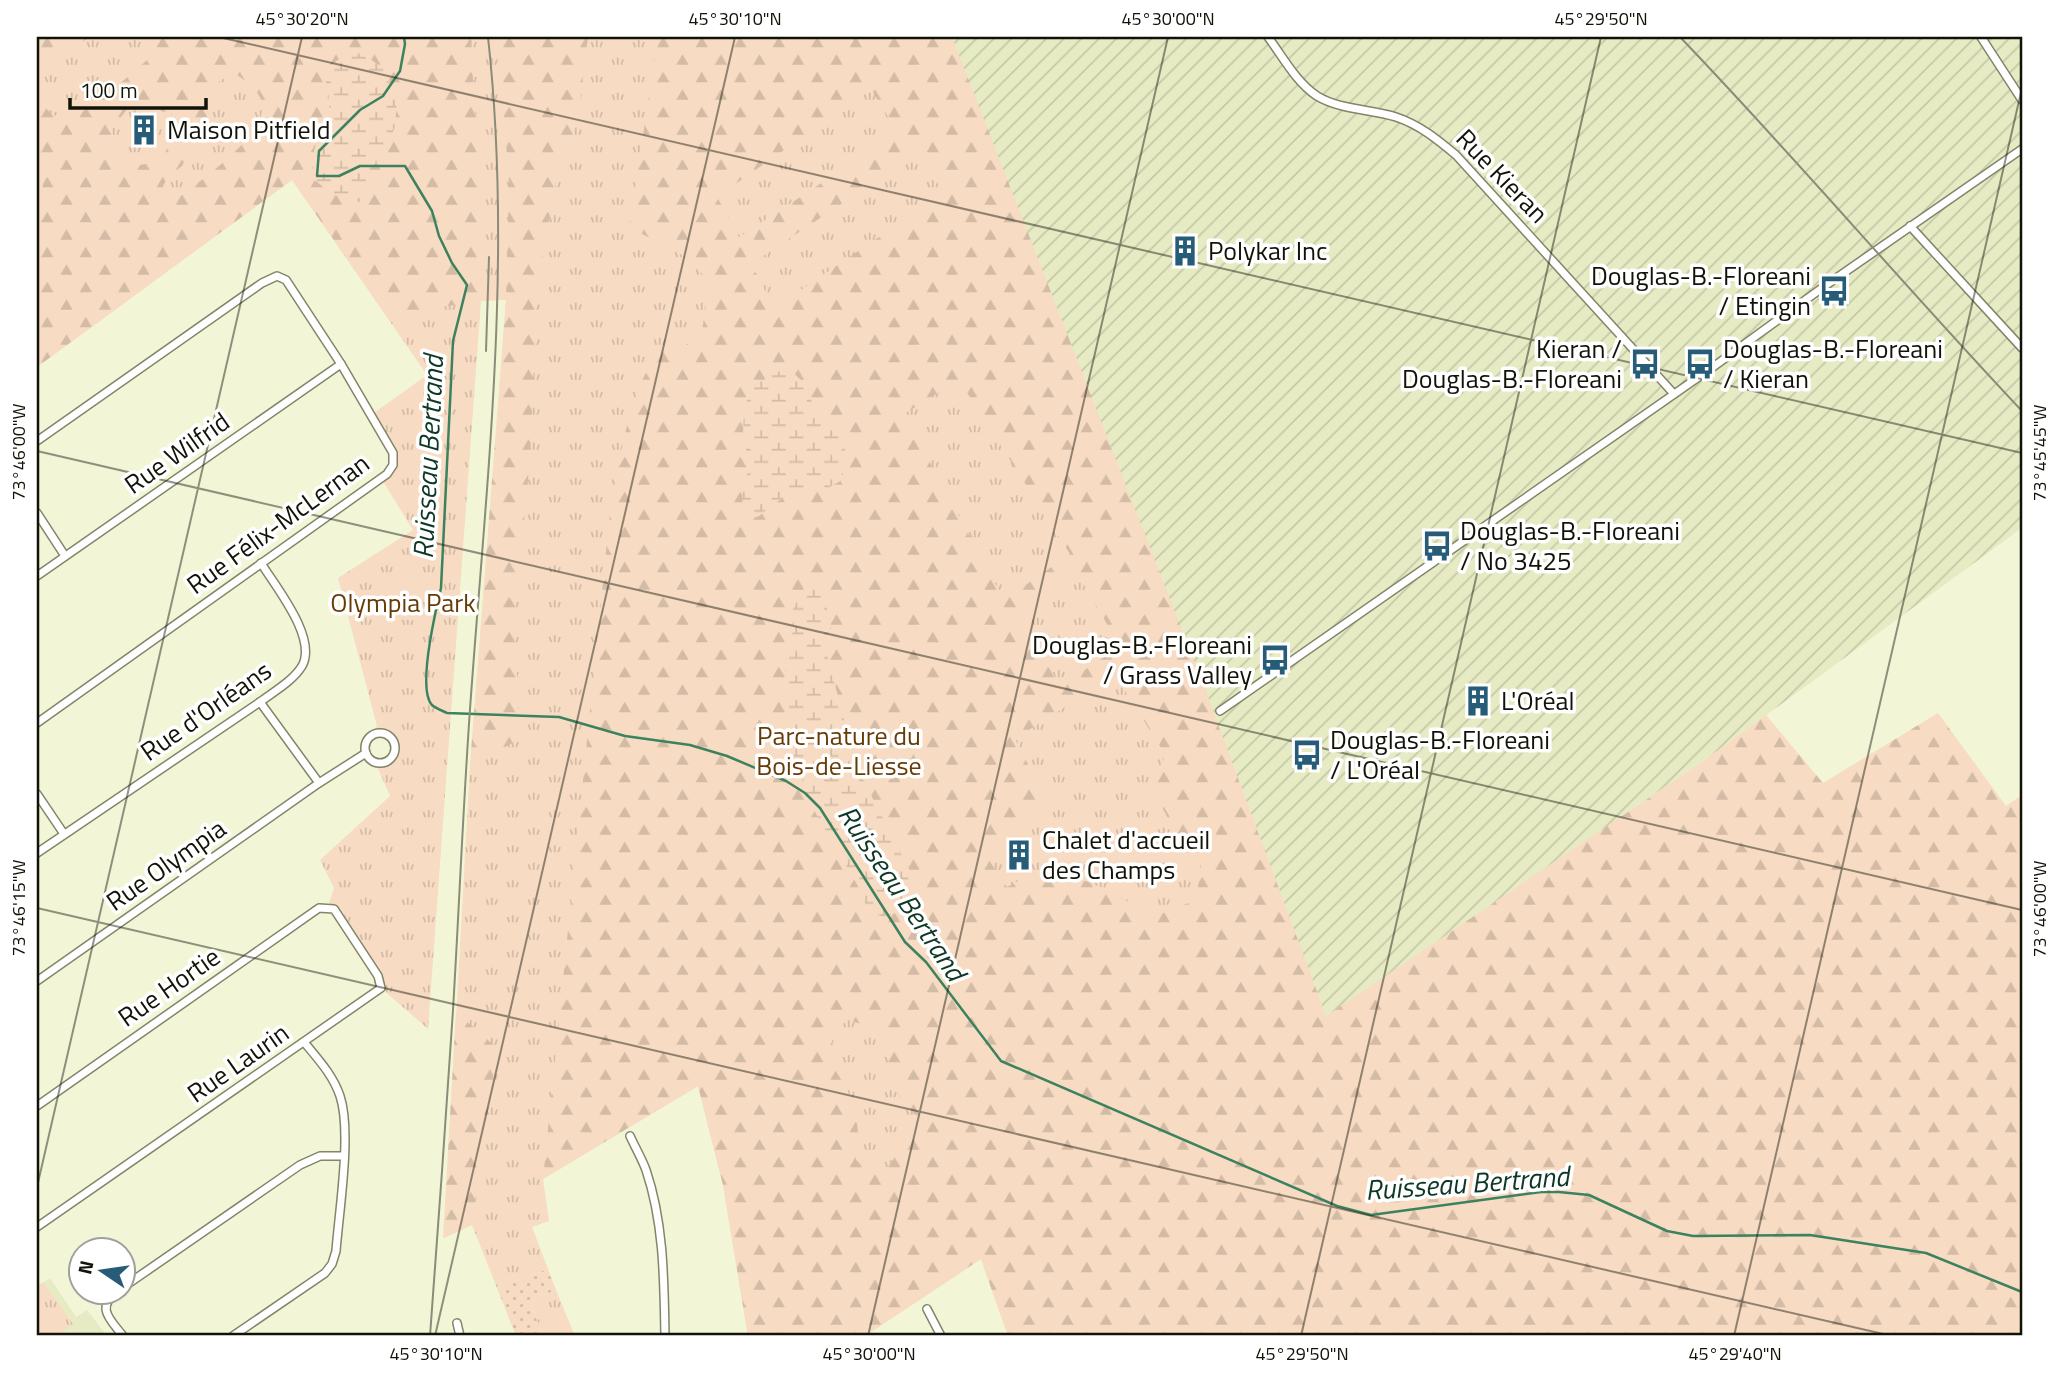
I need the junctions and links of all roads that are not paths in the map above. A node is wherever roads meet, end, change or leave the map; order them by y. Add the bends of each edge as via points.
1 (1268, 37) edge
2 (1981, 37) edge
3 (2022, 100) edge
4 (2022, 149) edge
5 (1910, 226) junction
6 (2022, 348) edge
7 (341, 364) junction
8 (1674, 394) junction
9 (37, 441) edge
10 (37, 513) edge
11 (65, 556) junction
12 (261, 563) junction
13 (37, 576) edge
14 (260, 702) junction
15 (1220, 711) dead end
16 (37, 723) edge
17 (366, 753) junction
18 (319, 783) junction
19 (37, 794) edge
20 (64, 834) junction
21 (37, 853) edge
22 (328, 908) joint
23 (37, 981) edge
24 (304, 1042) junction
25 (37, 1106) edge
26 (630, 1136) dead end
27 (343, 1156) junction
28 (37, 1227) edge
29 (136, 1278) edge
30 (105, 1306) edge
31 (927, 1309) dead end
32 (457, 1323) dead end
33 (122, 1336) edge
34 (233, 1336) edge
35 (460, 1336) edge
36 (665, 1336) edge
37 (941, 1336) edge

1 - 8 street, Rue Kieran via 1298,78 1320,97 1414,124 1457,155
2 - 3 street
4 - 5 street
5 - 6 street
5 - 8 street
7 - 9 street, Rue Félix-McLernan via 286,280 277,276
7 - 11 street, Rue Wilfrid
7 - 12 street, Rue Félix-McLernan via 393,453 393,465
8 - 15 street
10 - 11 street
11 - 13 street, Rue Wilfrid
12 - 14 street, Rue d'Orléans via 300,625 305,652 303,665
12 - 16 street, Rue Félix-McLernan
14 - 18 street
14 - 20 street, Rue d'Orléans
17 - 17 street, Rue Olympia via 371,760 383,762 392,756 394,743 386,734 374,734 367,740
17 - 18 street, Rue Olympia
18 - 23 street, Rue Olympia
19 - 20 street
20 - 21 street, Rue d'Orléans
22 - 24 street, Rue Laurin via 334,909 378,976 381,988
22 - 25 street, Rue Hortie via 319,908
24 - 27 street via 339,1094 344,1112
24 - 28 street, Rue Laurin
26 - 36 street via 646,1169 659,1224
27 - 29 street via 320,1156 300,1166
27 - 34 street via 332,1264
30 - 33 street
31 - 37 street
32 - 35 street

